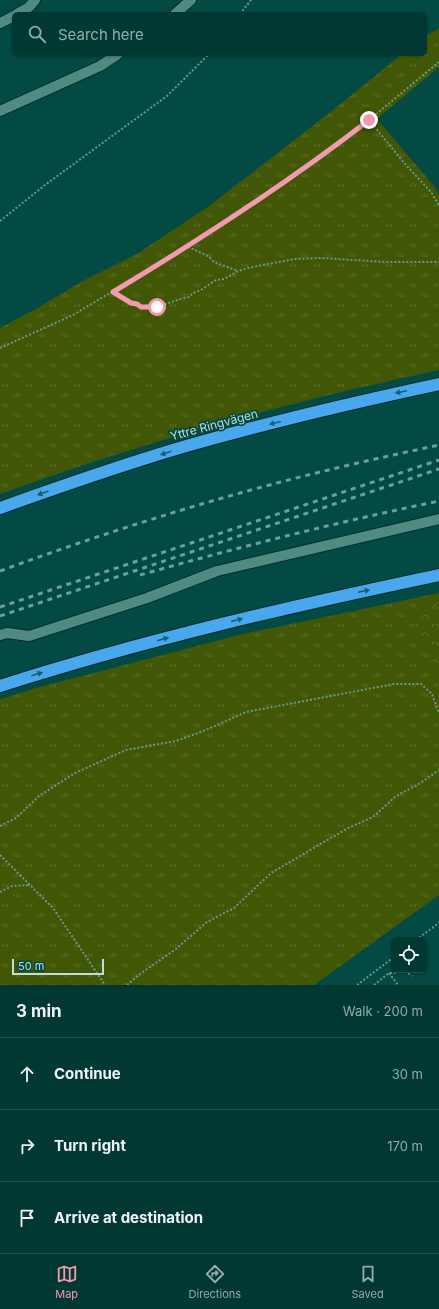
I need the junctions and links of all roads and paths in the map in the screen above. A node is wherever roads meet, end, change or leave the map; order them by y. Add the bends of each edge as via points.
1 (35, 0) edge
2 (191, 0) edge
3 (251, 0) edge
4 (20, 12) edge
5 (177, 12) edge
6 (242, 12) edge
7 (12, 17) edge
8 (0, 23) edge
9 (115, 56) edge
10 (208, 56) edge
11 (439, 62) edge
12 (0, 111) edge
13 (369, 120) junction
14 (439, 205) edge
15 (0, 221) edge
16 (188, 247) junction
17 (439, 262) edge
18 (238, 271) junction
19 (113, 292) junction
20 (0, 348) edge
21 (439, 384) edge
22 (0, 508) edge
23 (439, 519) edge
24 (439, 575) edge
25 (0, 634) edge
26 (0, 686) edge
27 (439, 713) edge
28 (439, 770) edge
29 (0, 826) edge
30 (0, 855) edge
31 (29, 885) junction
32 (0, 892) edge
33 (439, 923) edge
34 (420, 937) edge
35 (391, 959) edge
36 (389, 974) junction
37 (412, 976) dead end
38 (105, 985) edge
39 (128, 985) edge
40 (357, 985) edge
41 (374, 985) edge
42 (398, 985) edge

1 - 4 lane
2 - 5 lane
3 - 6 path
7 - 8 lane
9 - 12 lane via 100,66
10 - 15 path via 168,96 45,185
11 - 13 path
13 - 14 path via 431,192
13 - 16 path via 302,170
16 - 18 path via 208,256 214,262
16 - 19 path
17 - 18 path via 295,259
18 - 19 path via 224,279 216,280 189,297 157,307 141,307
19 - 20 path via 73,315
21 -> 22 highway, Yttre Ringvägen via 360,401 203,441
23 - 25 lane via 217,571 147,598 29,636
26 -> 24 highway via 199,629
27 - 29 path via 432,694 421,684 394,684 246,712 176,741 126,750 75,773 39,796 16,818
28 - 39 path via 396,796 373,817 348,828 271,873 234,908 206,922 176,949
30 - 31 path
31 - 32 path via 12,886
31 - 38 path via 53,908
33 - 34 path
35 - 40 path
36 - 37 path via 403,970
36 - 41 path
36 - 42 path

